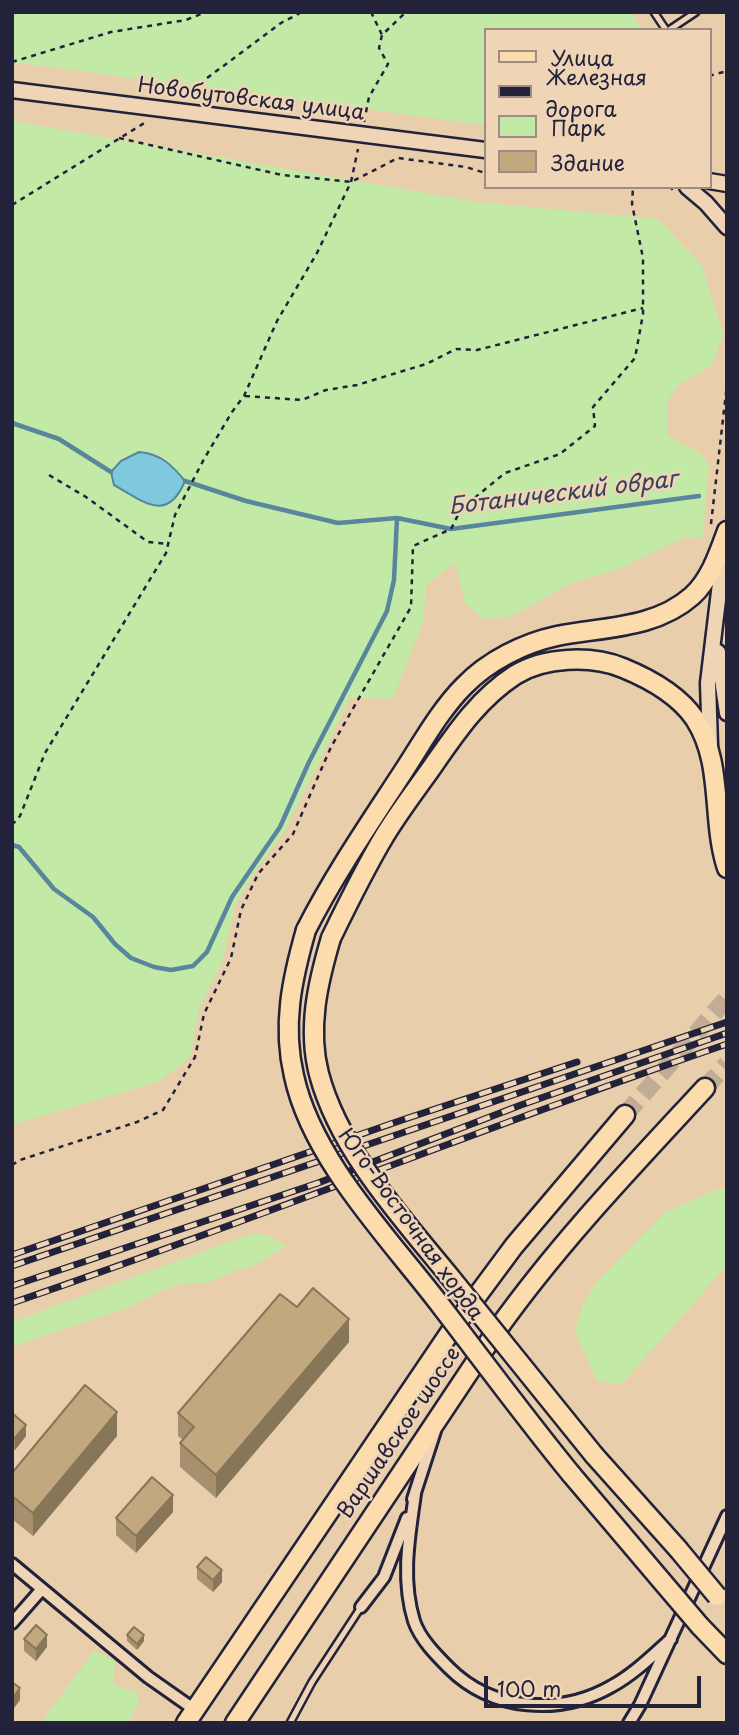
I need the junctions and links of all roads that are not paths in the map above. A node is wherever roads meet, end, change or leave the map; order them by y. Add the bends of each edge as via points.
1 (654, 12) edge
2 (696, 12) edge
3 (666, 28) edge
4 (670, 28) edge
5 (12, 90) edge
6 (484, 150) edge
7 (690, 189) edge
8 (727, 228) edge
9 (721, 532) edge
10 (717, 612) junction
11 (727, 713) edge
12 (710, 750) junction
13 (727, 868) edge
14 (705, 1088) tunnel mouth
15 (625, 1115) tunnel mouth
16 (442, 1412) junction
17 (415, 1494) junction
18 (727, 1516) edge
19 (12, 1564) edge
20 (42, 1589) junction
21 (722, 1602) edge
22 (361, 1607) joint
23 (12, 1623) edge
24 (671, 1639) junction
25 (727, 1654) edge
26 (191, 1716) edge
27 (235, 1723) edge
28 (290, 1723) edge
29 (629, 1723) edge

1 - 3 lane
2 - 4 lane
5 - 6 street, Новобутовская улица
7 - 8 street
9 - 10 street
9 - 25 main road, Юго-Восточная хорда, bridge via 713,568 693,595 664,614 527,645 464,685 346,858 306,930 291,984 289,1027 293,1075 325,1152 570,1474
10 - 11 street via 718,661
10 - 12 street via 708,683
12 - 13 main road, Юго-Восточная хорда
12 - 21 main road, Юго-Восточная хорда, bridge via 677,698 644,676 610,663 569,660 516,674 466,719 385,834 331,938 317,985 314,1030 319,1073 334,1114 373,1180 594,1455
14 - 16 main road, Варшавское шоссе via 535,1276
15 - 26 main road, Варшавское шоссе via 514,1246 465,1312
16 - 17 street
16 - 27 main road, Варшавское шоссе
17 - 22 street via 384,1577
17 - 24 street via 406,1560 415,1624 433,1652 485,1695 514,1703 552,1705 586,1698 614,1685
18 - 24 street
19 - 20 street
20 - 23 street
20 - 26 street
22 - 28 lane
24 - 29 street

